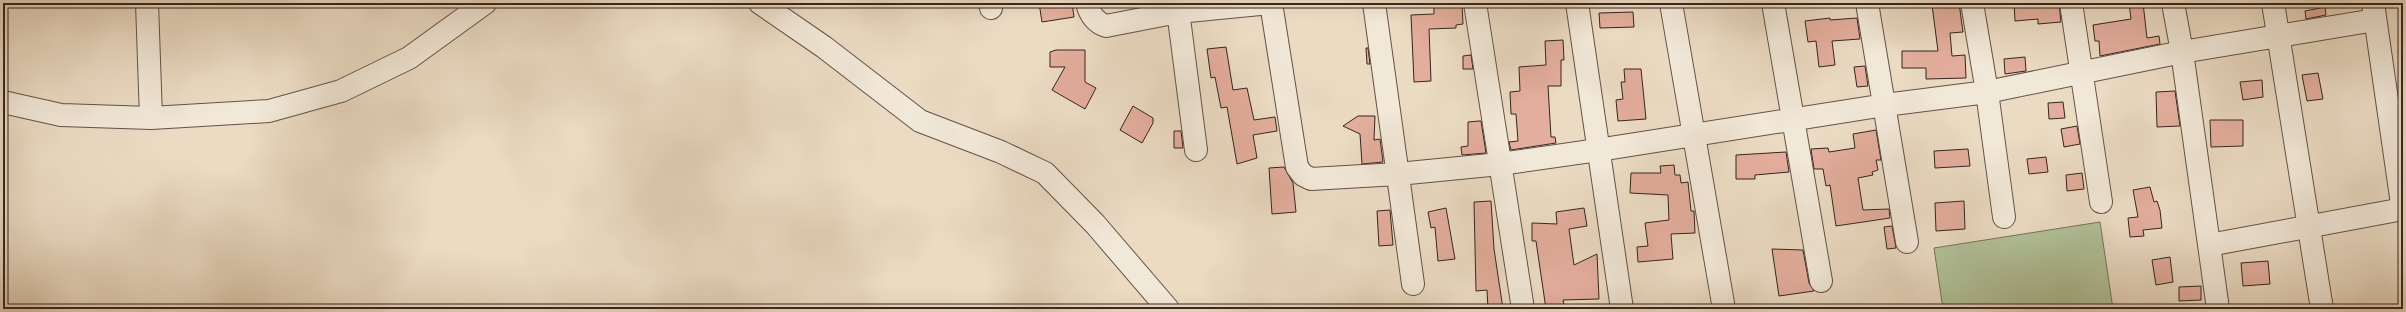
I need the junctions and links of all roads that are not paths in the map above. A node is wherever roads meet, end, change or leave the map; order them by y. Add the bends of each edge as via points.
1 (147, 3) edge
2 (484, 3) edge
3 (760, 3) edge
4 (1087, 3) edge
5 (1270, 3) edge
6 (1374, 3) edge
7 (1475, 3) edge
8 (1577, 3) edge
9 (1671, 3) edge
10 (1773, 3) edge
11 (1867, 3) edge
12 (1972, 3) edge
13 (2071, 3) edge
14 (2173, 3) edge
15 (2273, 3) edge
16 (1177, 8) edge
17 (2374, 12) edge
18 (2279, 36) junction
19 (2182, 52) junction
20 (2083, 73) junction
21 (1987, 92) junction
22 (3, 102) edge
23 (1885, 105) junction
24 (151, 118) junction
25 (1793, 120) junction
26 (1694, 134) junction
27 (1196, 150) dead end
28 (1598, 150) junction
29 (1500, 164) junction
30 (1398, 174) junction
31 (2100, 202) dead end
32 (2403, 210) edge
33 (2004, 217) dead end
34 (2310, 225) junction
35 (1907, 242) dead end
36 (2209, 245) junction
37 (1821, 281) dead end
38 (1413, 284) dead end
39 (1168, 309) edge
40 (1523, 309) edge
41 (1622, 309) edge
42 (1724, 309) edge
43 (2218, 309) edge
44 (2322, 309) edge

1 - 24 street
2 - 24 street via 408,58 341,91 269,112
3 - 39 street via 824,47 920,121 1001,152 1045,173 1095,224
4 - 16 street via 1088,10 1097,23 1106,26
5 - 16 street
5 - 30 street via 1297,167 1303,175 1311,179
6 - 30 street
7 - 29 street
8 - 28 street
9 - 26 street
10 - 25 street
11 - 23 street
12 - 21 street
13 - 20 street
14 - 19 street
15 - 18 street
16 - 27 street
17 - 18 street
17 - 32 street
18 - 19 street
18 - 34 street
19 - 20 street
19 - 36 street
20 - 21 street
20 - 31 street
21 - 23 street
21 - 33 street
22 - 24 street via 61,115
23 - 25 street
23 - 35 street
25 - 26 street
25 - 37 street
26 - 28 street
26 - 42 street
28 - 29 street
28 - 41 street
29 - 30 street
29 - 40 street
30 - 38 street
32 - 34 street
34 - 36 street
34 - 44 street
36 - 43 street

